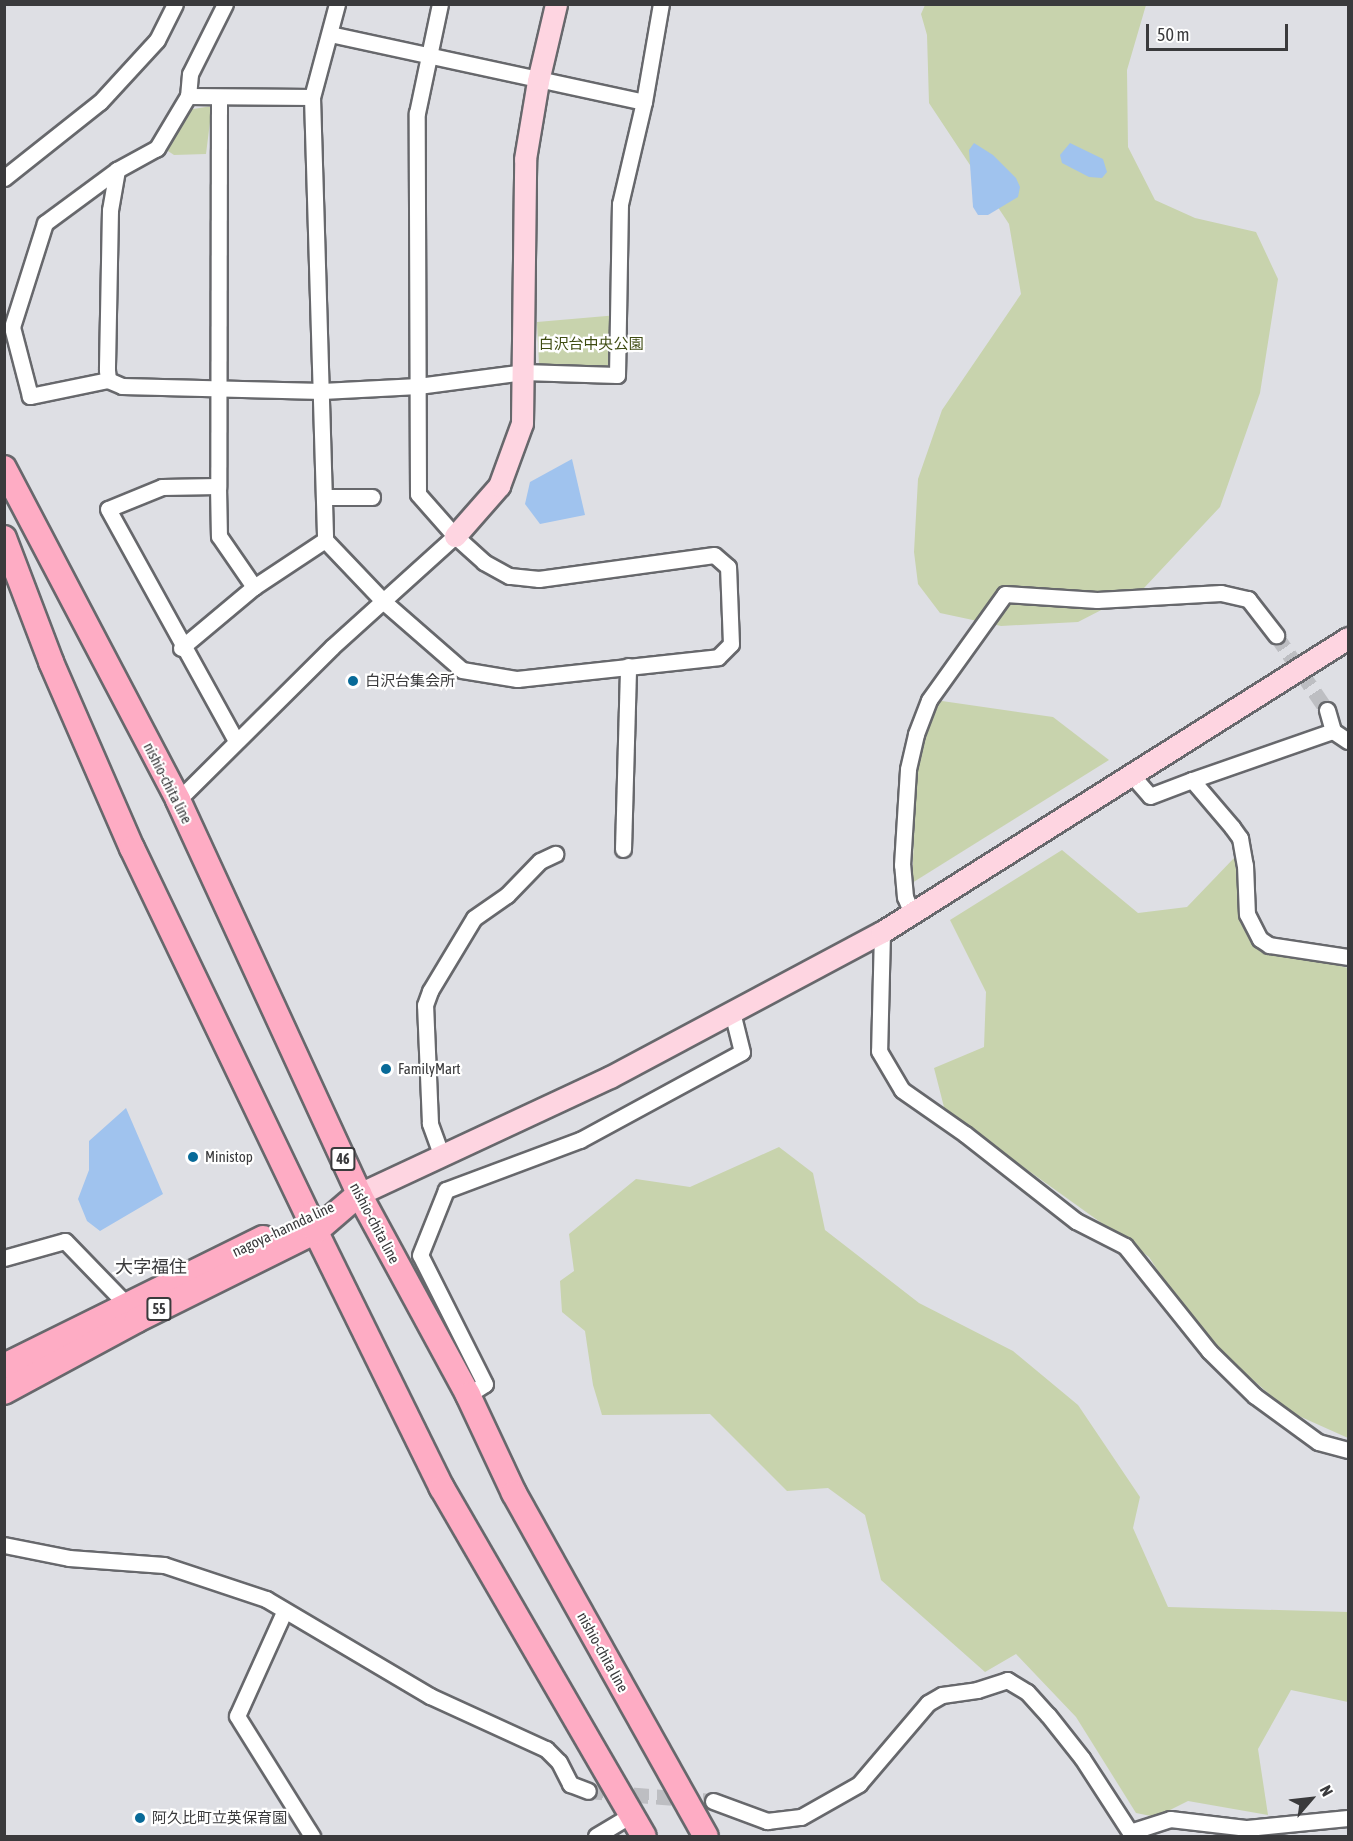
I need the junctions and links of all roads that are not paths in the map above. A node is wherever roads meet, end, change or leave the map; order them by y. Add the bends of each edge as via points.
1 (175, 4) edge
2 (225, 4) edge
3 (337, 4) edge
4 (440, 4) edge
5 (556, 4) edge
6 (661, 4) edge
7 (330, 34) junction
8 (428, 57) junction
9 (538, 81) junction
10 (188, 96) junction
11 (219, 97) junction
12 (312, 97) junction
13 (644, 102) junction
14 (117, 171) junction
15 (4, 178) edge
16 (525, 372) junction
17 (108, 380) junction
18 (418, 386) junction
19 (218, 387) junction
20 (322, 391) junction
21 (4, 468) edge
22 (218, 486) junction
23 (324, 496) junction
24 (372, 497) dead end
25 (455, 536) junction
26 (4, 538) edge
27 (325, 540) junction
28 (254, 587) junction
29 (384, 602) junction
30 (1276, 635) tunnel mouth
31 (1348, 638) edge
32 (181, 648) junction
33 (628, 666) junction
34 (1327, 710) tunnel mouth
35 (1333, 731) junction
36 (236, 741) junction
37 (1348, 741) edge
38 (1130, 773) junction
39 (1192, 780) junction
40 (178, 800) junction
41 (623, 849) dead end
42 (555, 854) dead end
43 (911, 911) junction
44 (882, 932) junction
45 (1348, 957) edge
46 (732, 1012) junction
47 (441, 1154) junction
48 (359, 1194) junction
49 (312, 1224) junction
50 (4, 1258) edge
51 (126, 1304) junction
52 (4, 1366) edge
53 (4, 1392) edge
54 (468, 1395) junction
55 (1348, 1450) edge
56 (4, 1545) edge
57 (284, 1612) junction
58 (588, 1791) tunnel mouth
59 (713, 1802) tunnel mouth
60 (631, 1815) junction
61 (1348, 1818) edge
62 (312, 1836) edge
63 (596, 1836) edge
64 (644, 1836) edge
65 (706, 1836) edge

1 - 15 street via 157,40 100,102
2 - 10 street via 190,74
3 - 7 street
4 - 8 street
5 - 9 street
6 - 13 street
7 - 8 street
7 - 12 street
8 - 9 street
8 - 18 street via 417,113
9 - 13 street
9 - 16 street via 525,159
10 - 11 street
10 - 14 street via 157,148
11 - 12 street
11 - 19 street
12 - 20 street
13 - 16 street via 620,204 617,375
14 - 17 street via 110,210
14 - 17 street via 45,223 12,327 30,396
16 - 18 street
16 - 25 street via 522,423 499,486
17 - 19 street via 122,386
18 - 20 street
18 - 25 street via 418,494
19 - 20 street
19 - 22 street
20 - 23 street
21 - 40 main road, nishio-chita line / 46
22 - 28 street via 219,536
22 - 32 street via 162,487 108,509
23 - 24 street
23 - 27 street
25 - 29 street
25 - 33 street via 497,572 525,579 714,555 728,567 731,644 718,657
26 - 49 main road via 51,662 132,848
27 - 28 street
27 - 29 street
28 - 32 street
29 - 33 street via 462,670 483,677 517,680
29 - 36 street
30 - 43 street via 1248,599 1221,592 1097,600 1005,594 929,700 916,734 908,769 902,865 905,897
31 - 38 street
32 - 36 street
33 - 41 street
34 - 35 street
35 - 37 street
35 - 39 street
36 - 40 street
38 - 39 street via 1150,796
38 - 43 street
39 - 45 street via 1240,838 1247,914 1260,939 1269,945
40 - 48 main road, nishio-chita line / 46
42 - 47 street via 540,861 507,895 474,918 430,991 426,1005 430,1123
43 - 44 street
44 - 46 street
44 - 55 street via 879,1051 902,1090 1076,1221 1125,1246 1209,1351 1255,1396 1310,1438
46 - 47 street via 610,1077
46 - 54 street via 742,1052 580,1140 446,1190 420,1254 485,1384
47 - 48 street
48 - 49 main road, nagoya-hannda line / 55
48 - 54 main road, nishio-chita line / 46
49 - 51 main road, nagoya-hannda line / 55
49 - 53 main road, nagoya-hannda line / 55
49 - 60 main road via 442,1488
50 - 51 street via 64,1241
51 - 52 main road, nagoya-hannda line / 55
54 - 65 main road, nishio-chita line / 46 via 514,1493
56 - 57 street via 69,1558 164,1565 237,1587
57 - 58 street via 430,1695 546,1749 570,1784
57 - 62 street via 237,1716
59 - 61 street via 767,1821 801,1816 859,1784 927,1703 942,1695 1007,1680 1027,1692 1048,1715 1082,1758 1130,1832 1170,1820 1247,1828
60 - 63 street
60 - 64 main road

